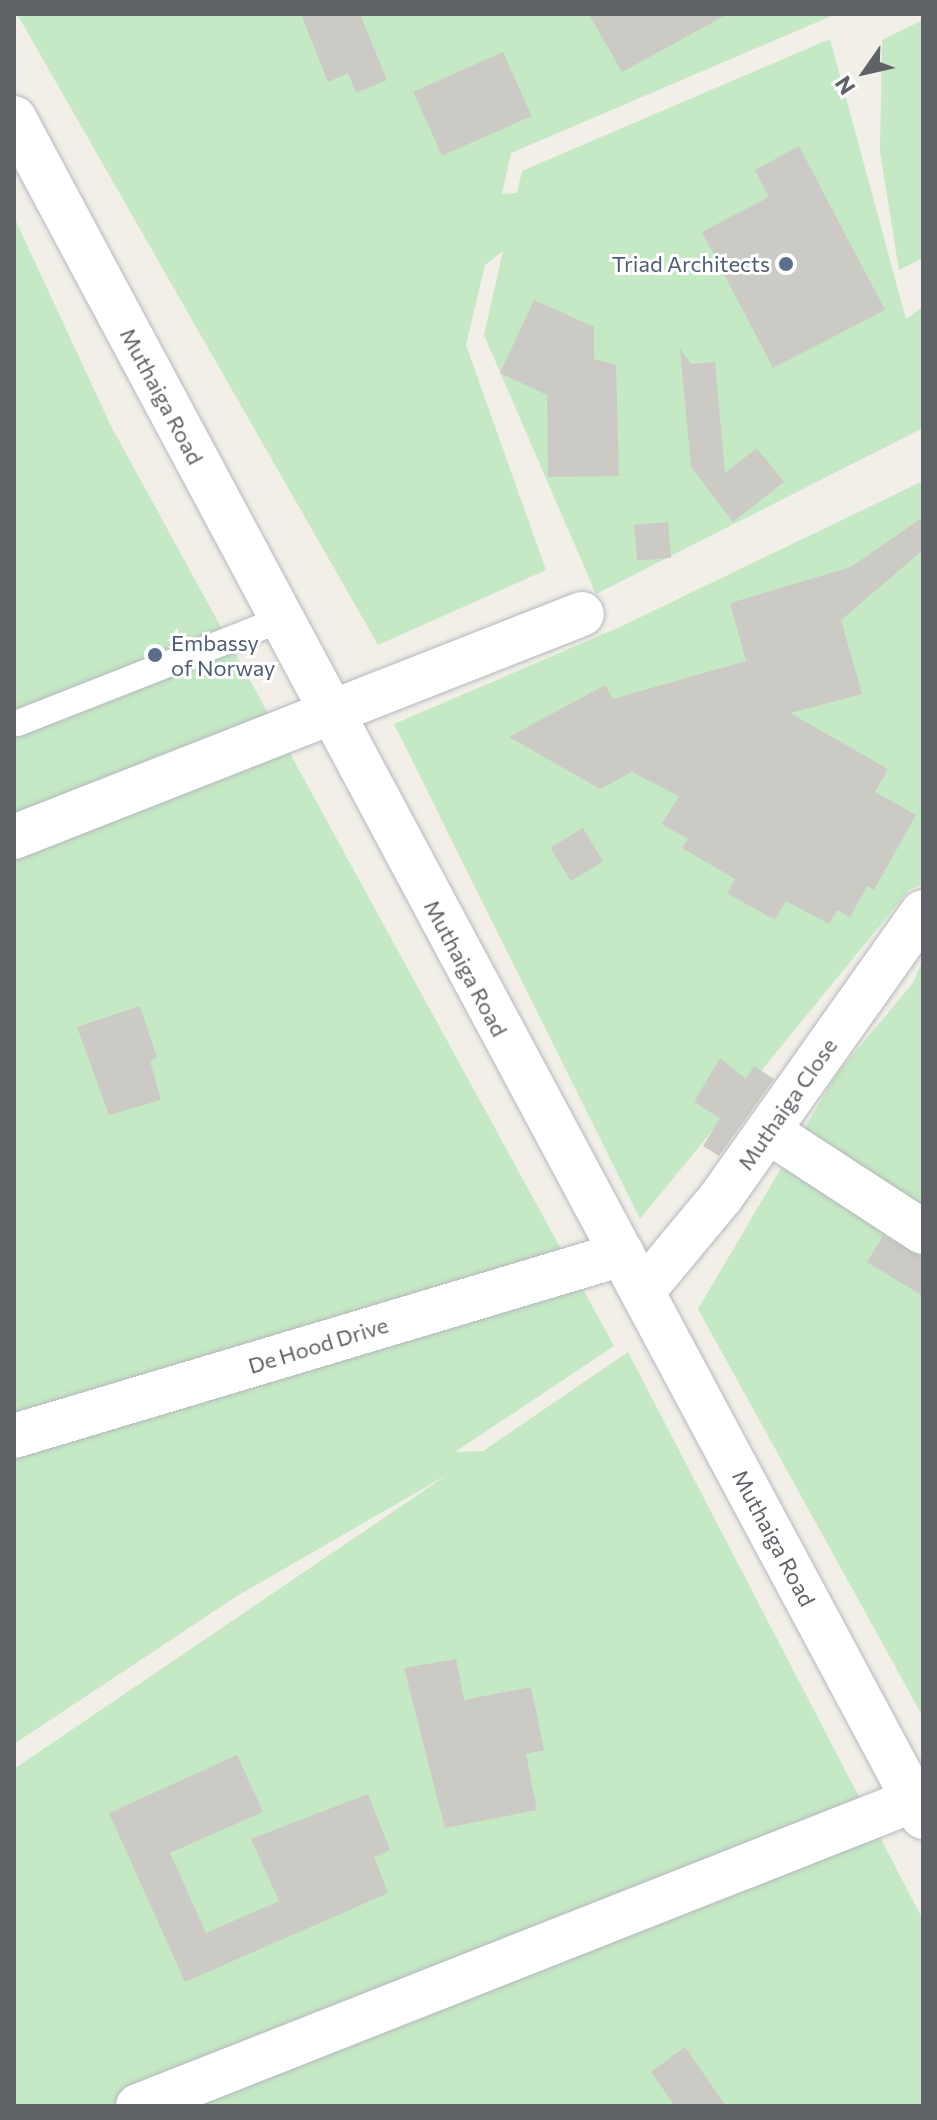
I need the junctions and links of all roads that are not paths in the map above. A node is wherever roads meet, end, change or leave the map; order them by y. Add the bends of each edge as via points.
1 (14, 118) edge
2 (582, 614) dead end
3 (280, 620) junction
4 (328, 711) junction
5 (18, 723) dead end
6 (14, 837) edge
7 (923, 912) edge
8 (768, 1131) junction
9 (923, 1232) edge
10 (633, 1272) junction
11 (14, 1436) edge
12 (919, 1809) edge
13 (138, 2106) edge

1 - 3 street, Muthaiga Road
2 - 4 street
3 - 4 street, Muthaiga Road
3 - 5 lane
4 - 6 street
4 - 10 street, Muthaiga Road
7 - 8 street, Muthaiga Close
8 - 9 street
8 - 10 street, Muthaiga Close
10 - 11 street, De Hood Drive
10 - 12 street, Muthaiga Road
12 - 13 street

